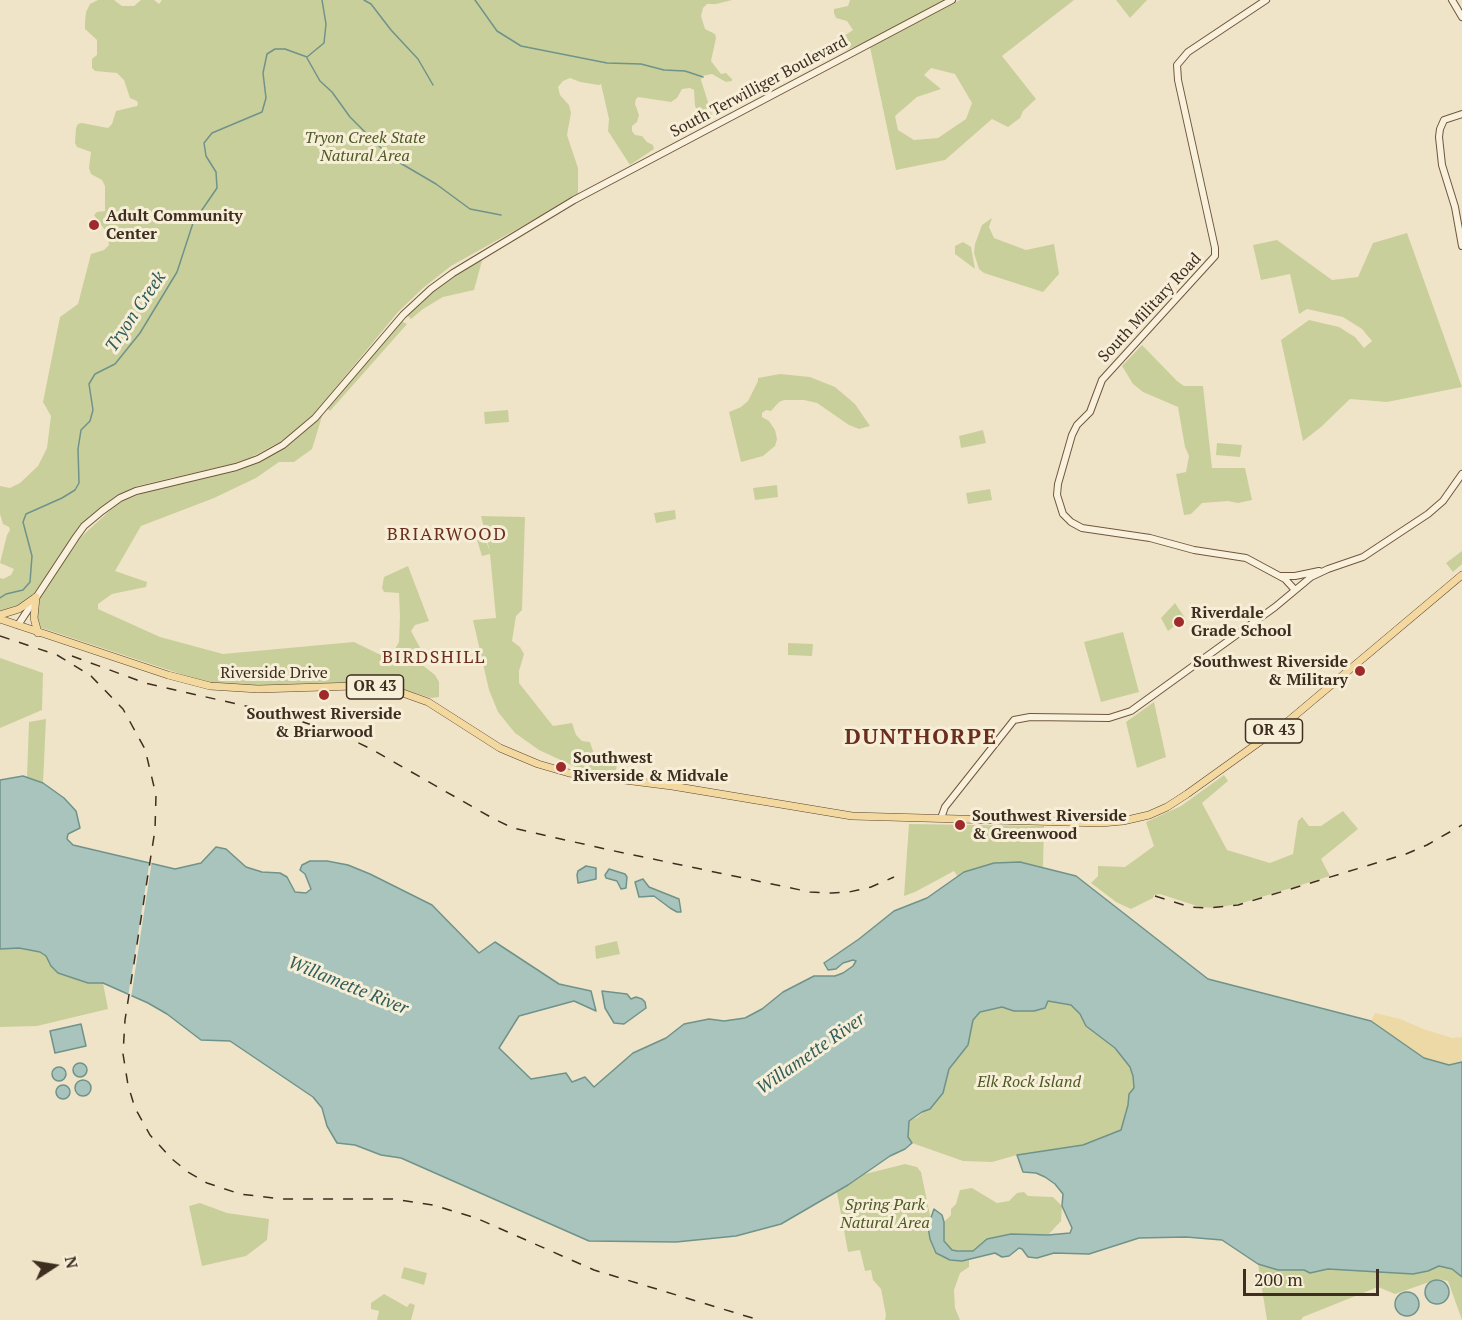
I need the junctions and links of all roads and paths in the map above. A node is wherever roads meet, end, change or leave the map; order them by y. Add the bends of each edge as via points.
1 (952, 0) edge
2 (1266, 0) edge
3 (1452, 0) edge
4 (1462, 17) edge
5 (1462, 114) edge
6 (1462, 246) edge
7 (1462, 474) edge
8 (1328, 569) junction
9 (1279, 575) junction
10 (1462, 575) edge
11 (1295, 590) junction
12 (36, 597) junction
13 (0, 617) edge
14 (18, 625) junction
15 (38, 633) junction
16 (941, 818) junction

1 - 12 street, South Terwilliger Boulevard via 579,198 490,250 431,289 384,336 315,418 283,445 236,467 141,489 120,498 82,530
2 - 9 street, South Military Road via 1184,55 1177,65 1215,256 1102,380 1090,412 1072,435 1057,495 1063,514 1082,528 1238,556
3 - 4 street
5 - 6 street via 1444,120 1438,137
7 - 8 street via 1443,501 1428,514 1363,557
8 - 9 street
8 - 11 street
9 - 11 street, South Military Road
10 - 16 main road, OR 43 via 1286,723 1159,810 1101,823
11 - 16 street via 1128,713 1109,718 1014,720 945,807
12 - 13 main road
12 - 14 street, South Terwilliger Boulevard
12 - 15 main road via 34,618
13 - 14 main road, OR 43
14 - 15 main road, Riverside Drive / OR 43
15 - 16 main road, Riverside Drive / OR 43 via 210,686 355,686 392,690 428,702 498,747 545,766 599,778 852,816

